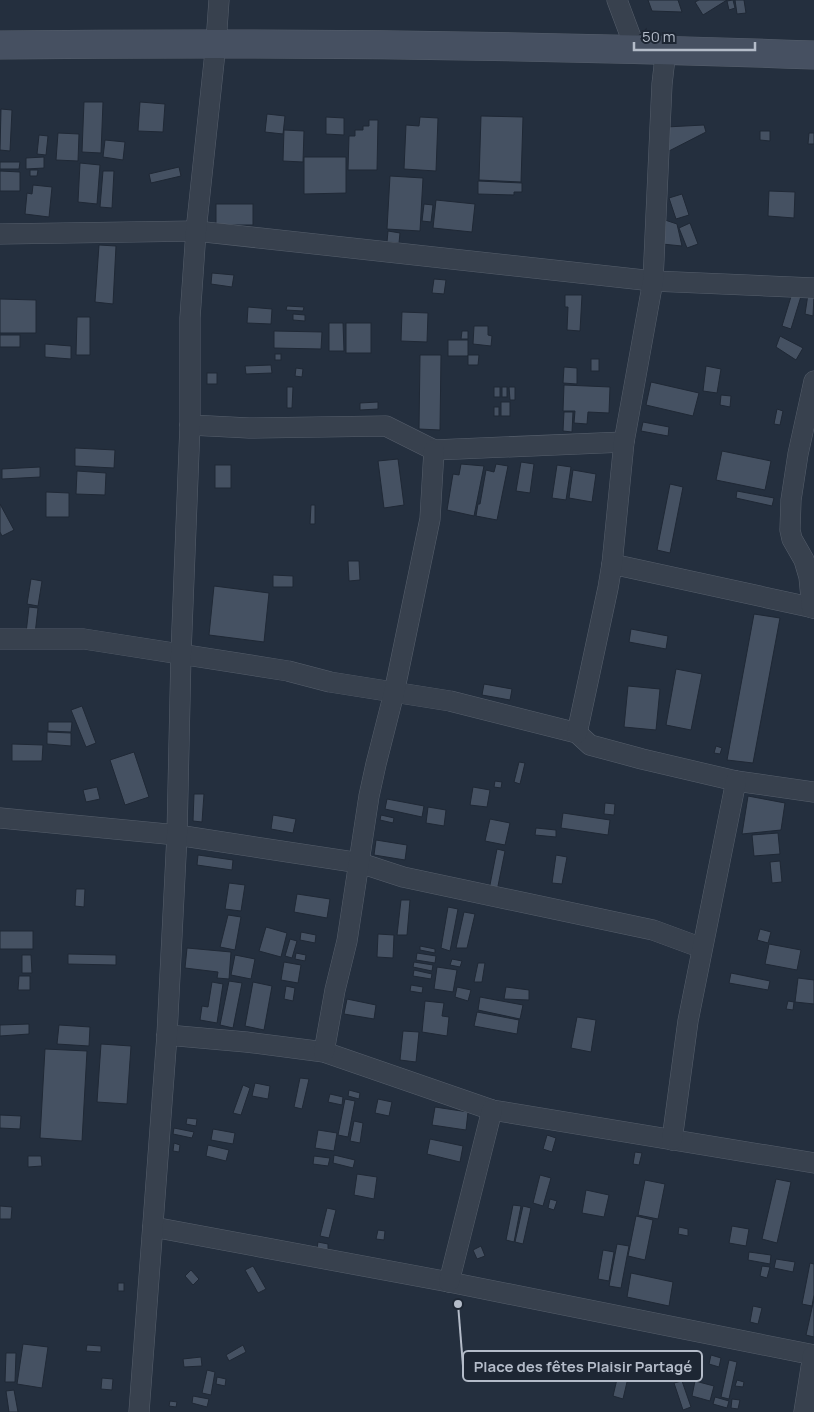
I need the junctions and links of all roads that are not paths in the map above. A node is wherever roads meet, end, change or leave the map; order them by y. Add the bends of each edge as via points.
1 (219, 0) edge
2 (617, 0) edge
3 (216, 43) junction
4 (0, 45) edge
5 (635, 48) junction
6 (666, 49) junction
7 (814, 55) edge
8 (196, 231) junction
9 (0, 234) edge
10 (653, 281) junction
11 (814, 288) edge
12 (814, 381) edge
13 (190, 425) junction
14 (624, 442) junction
15 (434, 450) junction
16 (612, 564) junction
17 (813, 608) edge
18 (0, 638) edge
19 (181, 654) junction
20 (394, 693) junction
21 (577, 733) junction
22 (736, 781) junction
23 (814, 792) edge
24 (0, 818) edge
25 (177, 835) junction
26 (360, 862) junction
27 (702, 948) junction
28 (167, 1035) junction
29 (324, 1052) junction
30 (492, 1110) junction
31 (672, 1140) junction
32 (814, 1163) edge
33 (153, 1227) junction
34 (449, 1282) junction
35 (814, 1355) edge
36 (139, 1412) edge
37 (804, 1412) edge

1 - 3 street
2 - 5 street
3 - 4 street
3 - 5 street
3 - 8 street
5 - 6 street
6 - 7 street
6 - 10 street
8 - 9 street
8 - 10 street
8 - 13 street via 190,318
10 - 11 street
10 - 14 street
12 - 17 street via 798,454 790,530 804,560
13 - 15 street via 249,428 386,426
13 - 19 street
14 - 15 street
14 - 16 street
15 - 20 street via 430,520
16 - 17 street
16 - 21 street
18 - 19 street via 84,638
19 - 20 street via 288,671
19 - 25 street
20 - 21 street via 450,701
20 - 26 street via 366,810
21 - 22 street via 590,745
22 - 23 street
22 - 27 street
24 - 25 street
25 - 26 street
25 - 28 street
26 - 27 street via 403,877 653,930
26 - 29 street
27 - 31 street via 688,1021
28 - 29 street
28 - 33 street
29 - 30 street
30 - 31 street
30 - 34 street
31 - 32 street
33 - 34 street
33 - 36 street
34 - 35 street
35 - 37 street

